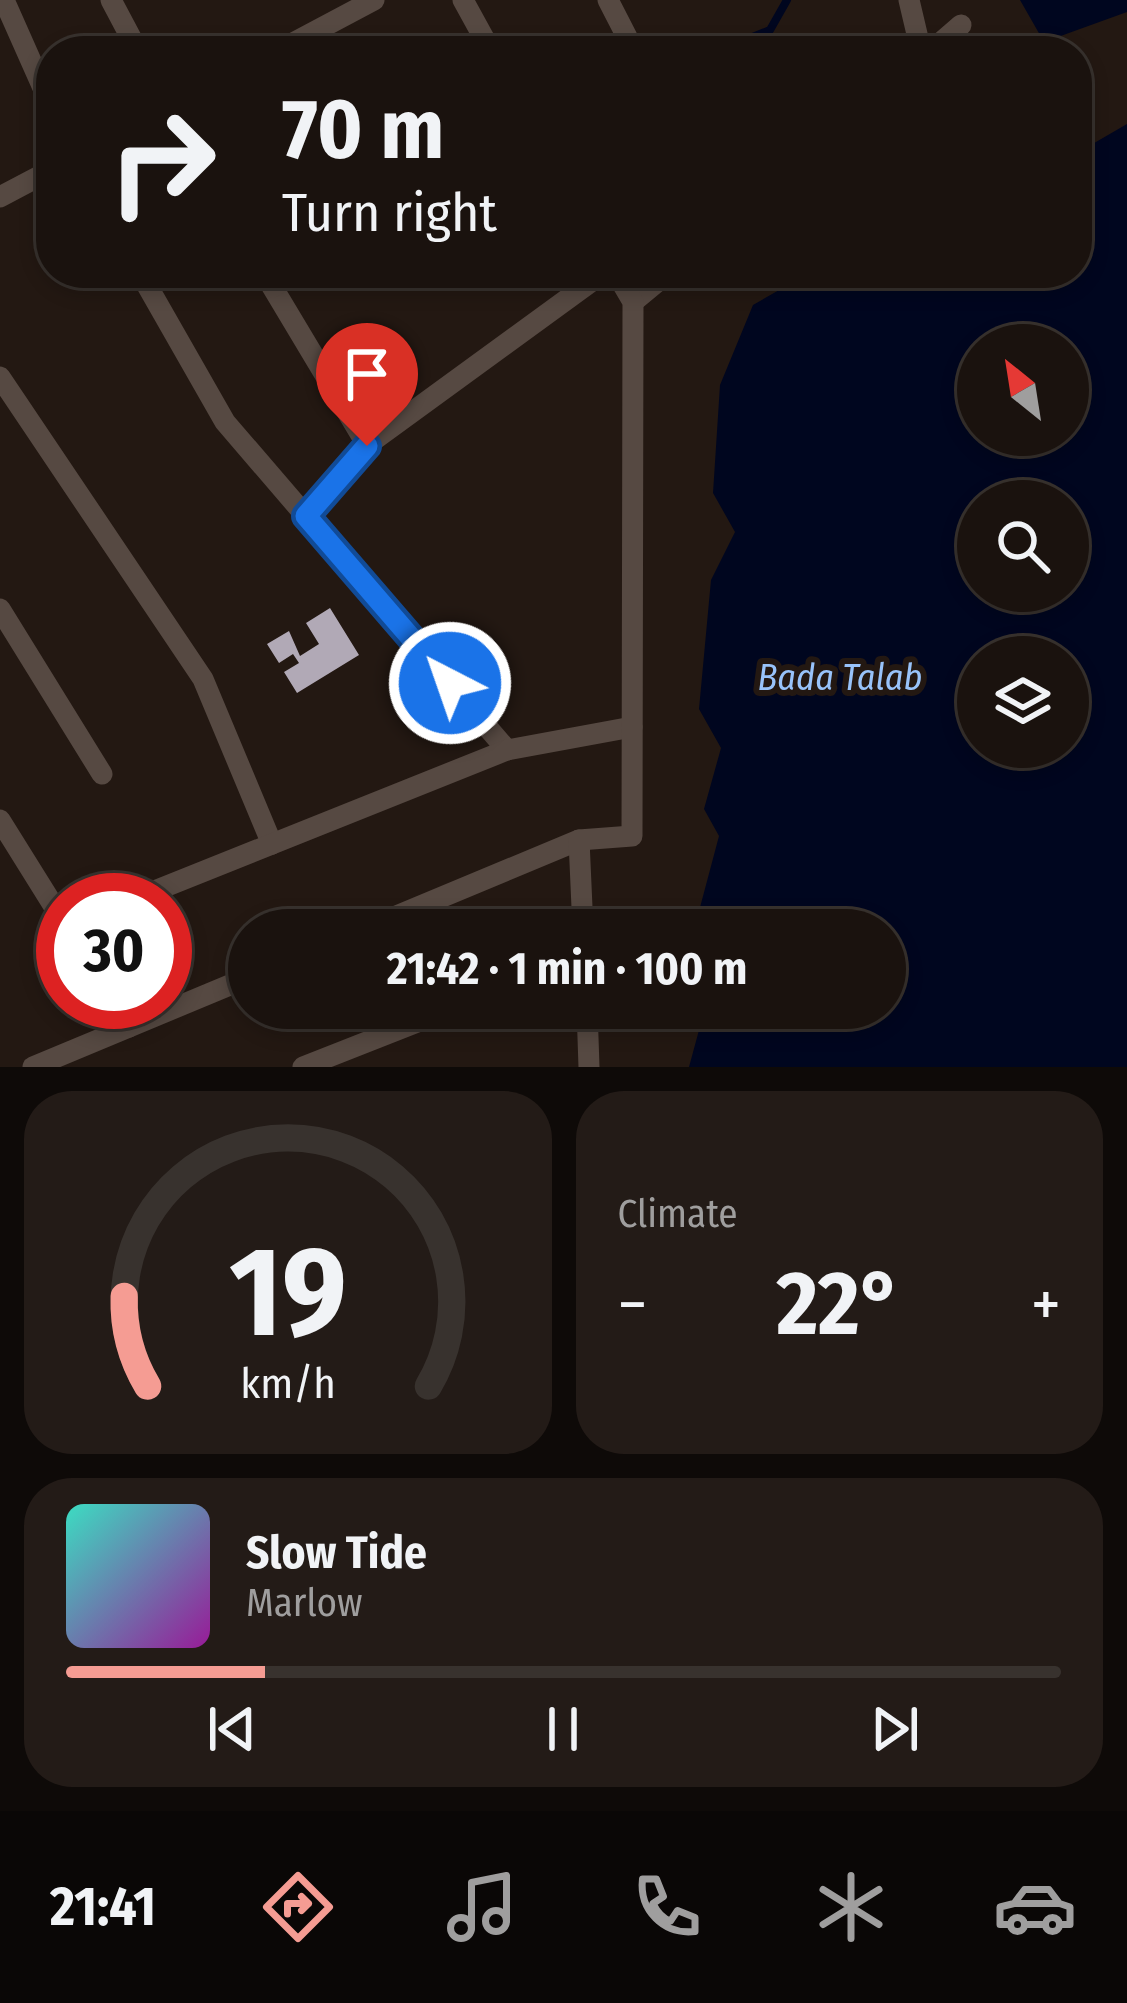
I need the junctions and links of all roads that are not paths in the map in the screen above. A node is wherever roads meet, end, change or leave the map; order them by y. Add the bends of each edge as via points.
1 (4, 0) edge
2 (111, 0) edge
3 (374, 0) edge
4 (463, 0) edge
5 (608, 0) edge
6 (909, 0) edge
7 (961, 25) dead end
8 (130, 36) edge
9 (306, 36) edge
10 (483, 36) edge
11 (626, 36) edge
12 (917, 36) edge
13 (948, 36) edge
14 (36, 72) edge
15 (36, 178) edge
16 (0, 197) edge
17 (148, 288) edge
18 (274, 288) edge
19 (583, 288) edge
20 (625, 288) edge
21 (650, 288) edge
22 (633, 302) junction
23 (0, 376) edge
24 (367, 446) junction
25 (306, 516) junction
26 (0, 609) edge
27 (632, 728) junction
28 (507, 750) junction
29 (102, 774) dead end
30 (0, 820) edge
31 (579, 840) junction
32 (272, 844) junction
33 (9, 853) edge
34 (192, 876) edge
35 (36, 887) edge
36 (413, 909) edge
37 (582, 909) edge
38 (228, 986) edge
39 (192, 1001) edge
40 (124, 1029) edge
41 (400, 1029) edge
42 (587, 1029) edge
43 (33, 1067) edge
44 (303, 1067) edge
45 (589, 1067) edge

1 - 14 street
2 - 8 street
3 - 9 street
4 - 10 street
5 - 11 street
6 - 12 street
7 - 13 street
15 - 16 street
17 - 25 street via 224,422
18 - 24 street
19 - 24 street
20 - 22 street
21 - 22 street
22 - 27 street
23 - 32 street via 203,679
24 - 25 street
25 - 28 street
26 - 29 street
27 - 28 street
27 - 31 street via 632,836
28 - 32 street
30 - 33 street
31 - 36 street
31 - 37 street
32 - 34 street
33 - 35 street
38 - 39 street
40 - 43 street
41 - 44 street
42 - 45 street

